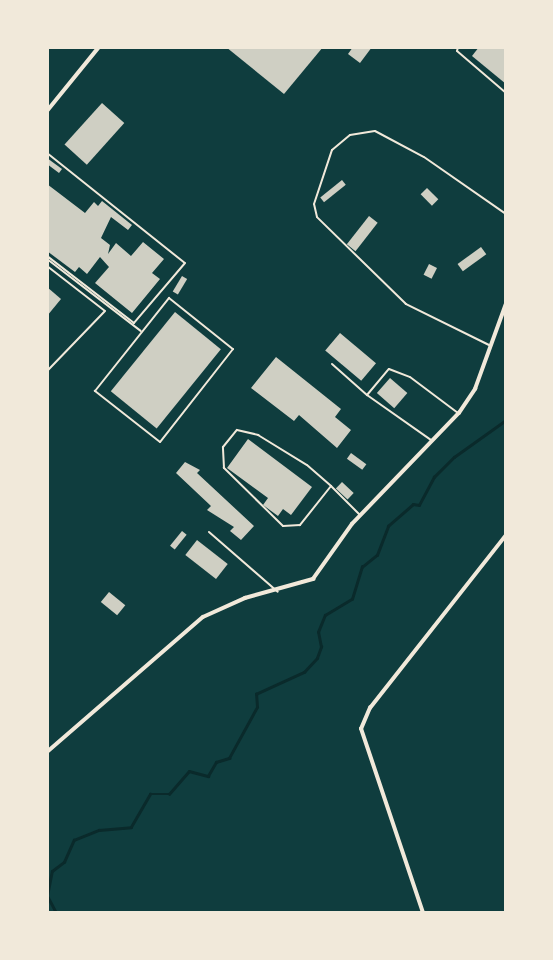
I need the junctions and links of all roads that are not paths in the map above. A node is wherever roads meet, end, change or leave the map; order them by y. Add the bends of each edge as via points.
1 (99, 47) edge
2 (458, 47) edge
3 (506, 93) edge
4 (47, 111) edge
5 (47, 153) edge
6 (506, 214) edge
7 (47, 258) edge
8 (47, 266) edge
9 (506, 304) edge
10 (142, 332) junction
11 (489, 345) junction
12 (332, 364) dead end
13 (47, 371) edge
14 (367, 395) junction
15 (459, 413) junction
16 (432, 440) junction
17 (331, 486) junction
18 (360, 516) junction
19 (209, 532) dead end
20 (506, 535) edge
21 (278, 592) junction
22 (47, 752) edge
23 (424, 913) edge

1 - 4 street
2 - 3 lane via 457,51
5 - 7 lane via 185,263 134,323
6 - 11 lane via 424,157 375,131 350,135 332,150 314,204 317,217 406,304
7 - 10 lane
8 - 13 lane via 105,311
9 - 11 street
10 - 10 lane via 95,391 160,442 233,349 169,298
11 - 15 street via 475,389
12 - 14 lane
14 - 15 lane via 384,372 395,371
14 - 16 lane
15 - 16 street
16 - 18 street
17 - 17 lane via 300,525 283,526 224,468 223,447 231,432 258,435
17 - 18 lane
18 - 21 street via 313,579
19 - 21 lane
20 - 23 street via 370,708 361,729
21 - 22 street via 245,598 203,617

